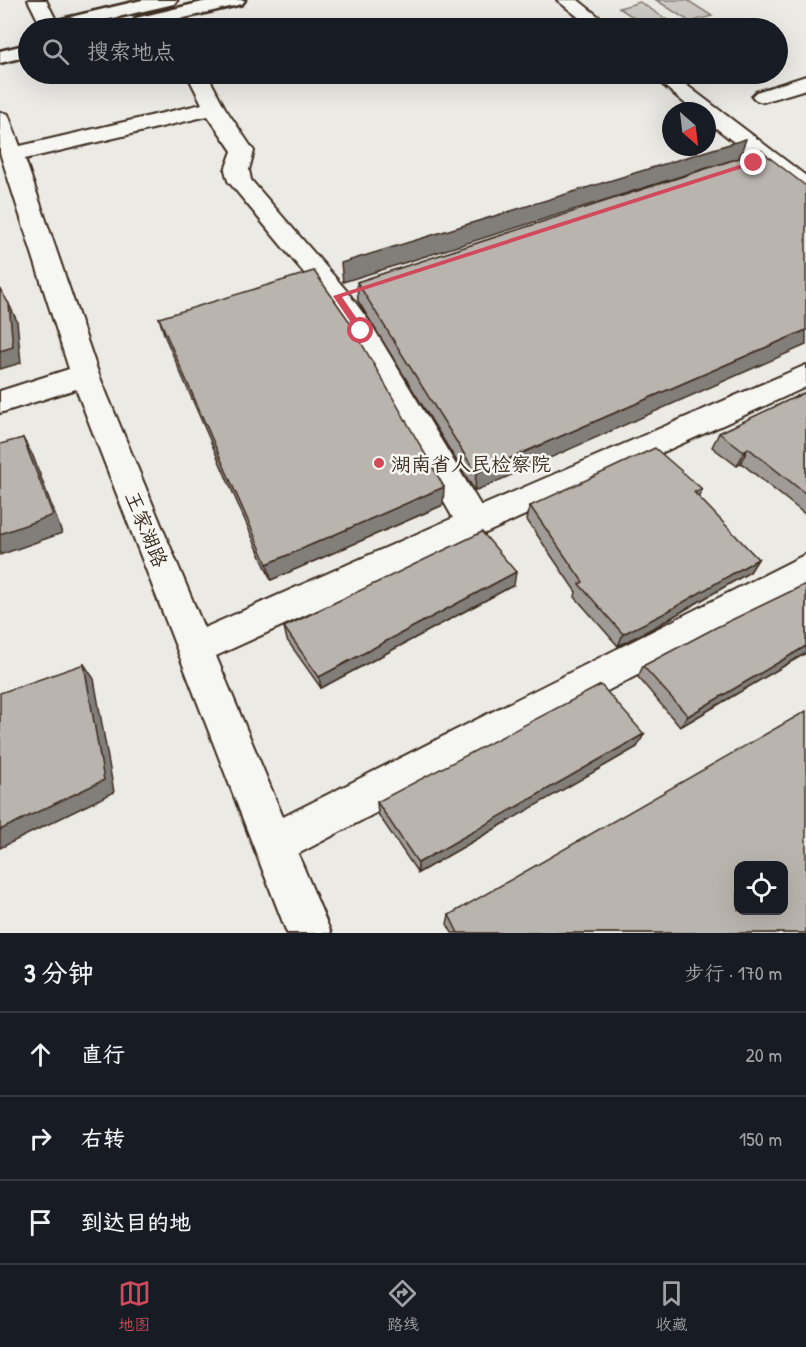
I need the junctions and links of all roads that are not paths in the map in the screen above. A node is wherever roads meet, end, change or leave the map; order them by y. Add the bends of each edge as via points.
1 (37, 0) edge
2 (167, 0) edge
3 (235, 0) edge
4 (566, 0) edge
5 (45, 18) edge
6 (91, 18) edge
7 (160, 18) edge
8 (590, 18) edge
9 (18, 35) edge
10 (0, 39) edge
11 (18, 52) edge
12 (0, 57) edge
13 (806, 82) edge
14 (202, 84) edge
15 (673, 84) edge
16 (763, 96) dead end
17 (214, 108) junction
18 (0, 119) edge
19 (12, 155) junction
20 (806, 187) edge
21 (85, 375) junction
22 (806, 375) edge
23 (0, 402) edge
24 (474, 524) junction
25 (806, 569) edge
26 (216, 640) dead end
27 (272, 845) junction
28 (309, 933) edge

1 - 5 street
2 - 6 main road
3 - 7 main road
4 - 8 street
9 - 10 main road
11 - 12 main road
13 - 16 street
14 - 17 street
15 - 20 street
17 - 19 street
17 - 24 street via 243,151 237,170 240,181 348,292 361,331
18 - 19 street, 王家湖路
19 - 21 street, 王家湖路
21 - 23 street
21 - 27 street, 王家湖路
22 - 24 street
24 - 26 street
25 - 27 street
27 - 28 street, 王家湖路

